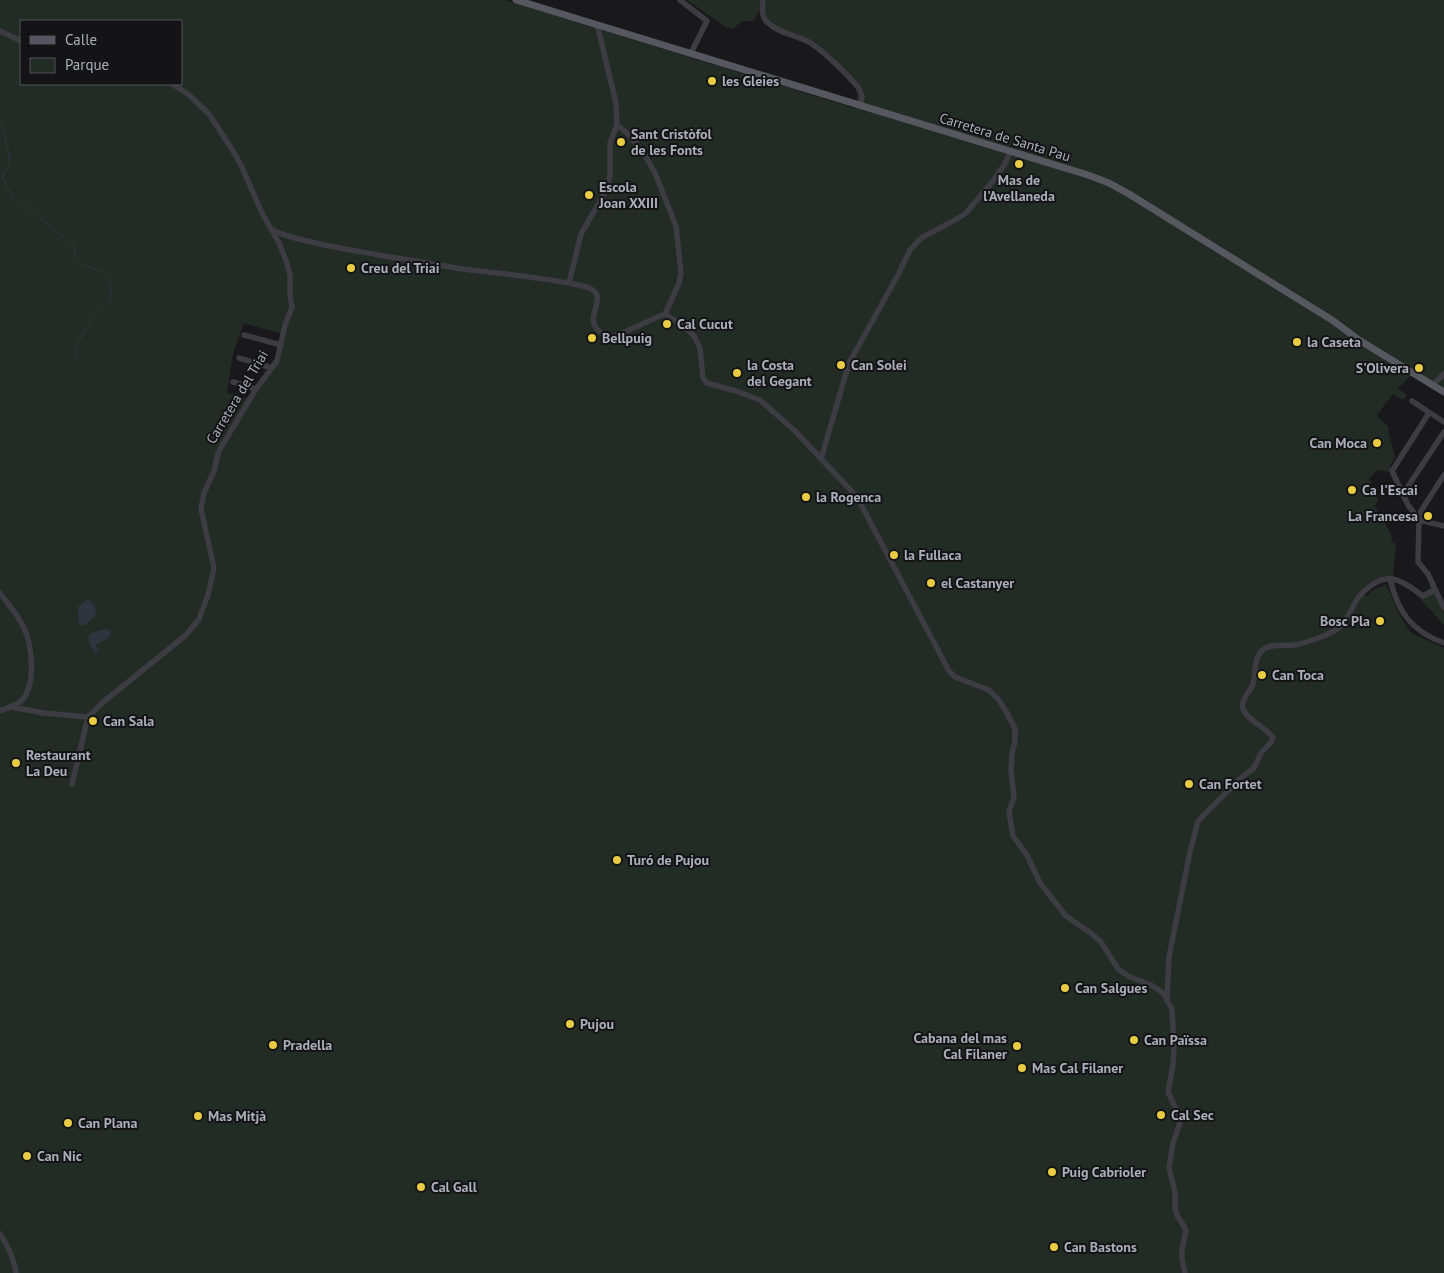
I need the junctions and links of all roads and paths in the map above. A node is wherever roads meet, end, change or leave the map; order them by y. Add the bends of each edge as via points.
1 (680, 0) edge
2 (763, 0) edge
3 (520, 1) edge
4 (597, 24) junction
5 (0, 31) edge
6 (20, 41) edge
7 (691, 53) junction
8 (174, 85) edge
9 (861, 106) junction
10 (617, 125) junction
11 (1011, 152) junction
12 (271, 229) junction
13 (569, 283) junction
14 (664, 314) junction
15 (244, 335) dead end
16 (281, 345) junction
17 (239, 358) dead end
18 (272, 368) junction
19 (1444, 374) edge
20 (233, 382) dead end
21 (1432, 385) junction
22 (256, 390) junction
23 (1444, 392) edge
24 (1412, 401) dead end
25 (1430, 413) junction
26 (1444, 422) edge
27 (1444, 432) edge
28 (821, 459) junction
29 (1444, 475) edge
30 (1403, 494) junction
31 (1419, 520) junction
32 (1444, 526) edge
33 (1390, 579) junction
34 (1435, 590) junction
35 (0, 594) edge
36 (1444, 608) edge
37 (1444, 643) edge
38 (10, 707) junction
39 (0, 711) edge
40 (88, 717) junction
41 (72, 784) dead end
42 (1167, 998) junction
43 (0, 1234) edge
44 (16, 1273) edge
45 (1185, 1273) edge

1 - 7 street via 707,21
2 - 9 street via 766,21 817,48 858,87 862,96
3 - 4 main road, Carretera de Santa Pau
4 - 7 main road, Carretera de Santa Pau
4 - 10 street via 616,102
5 - 6 street
7 - 9 main road, Carretera de Santa Pau
8 - 12 street, Carretera del Triai via 201,106 224,135
9 - 11 main road, Carretera de Santa Pau
10 - 13 street via 610,143 607,190 580,234
10 - 14 street via 643,152 676,226 681,273
11 - 21 main road, Carretera de Santa Pau via 1088,175 1129,194
11 - 28 street via 993,181 966,213 923,237 910,250 849,363
12 - 13 street via 352,251
12 - 16 street, Carretera del Triai via 290,275 292,307
13 - 14 street via 592,288 597,293 593,322 597,330 611,338
14 - 28 street via 694,336 700,348 703,378 707,383 760,400
15 - 16 street
16 - 18 street, Carretera del Triai
17 - 18 street
18 - 22 street, Carretera del Triai
19 - 21 street
20 - 22 street
21 - 23 main road, Carretera de Santa Pau
22 - 40 street, Carretera del Triai via 218,453 201,503 214,568 199,619 186,635
24 - 25 street
25 - 26 street
25 - 30 street via 1392,472
27 - 30 street
28 - 42 street via 861,502 949,671 954,677 993,694 1007,713 1015,729 1016,741 1011,770 1014,797 1009,812 1013,836 1027,855 1040,883 1066,916 1097,939 1118,969 1156,988
29 - 31 street via 1421,511
30 - 31 street
31 - 32 street
31 - 34 street via 1418,562
33 - 34 street via 1424,596
33 - 37 street via 1404,615 1418,630
33 - 42 street via 1371,586 1358,598 1347,619 1330,633 1296,645 1273,645 1263,649 1258,656 1253,685 1243,709 1270,733 1272,742 1261,753 1254,768 1198,821 1169,958
34 - 36 street
35 - 38 street via 24,627 31,660 28,692 21,702
38 - 39 street
38 - 40 street
40 - 41 street
42 - 45 street via 1172,1009 1174,1046 1168,1092 1180,1123 1169,1168 1175,1208 1186,1230 1182,1250
43 - 44 street via 10,1250

